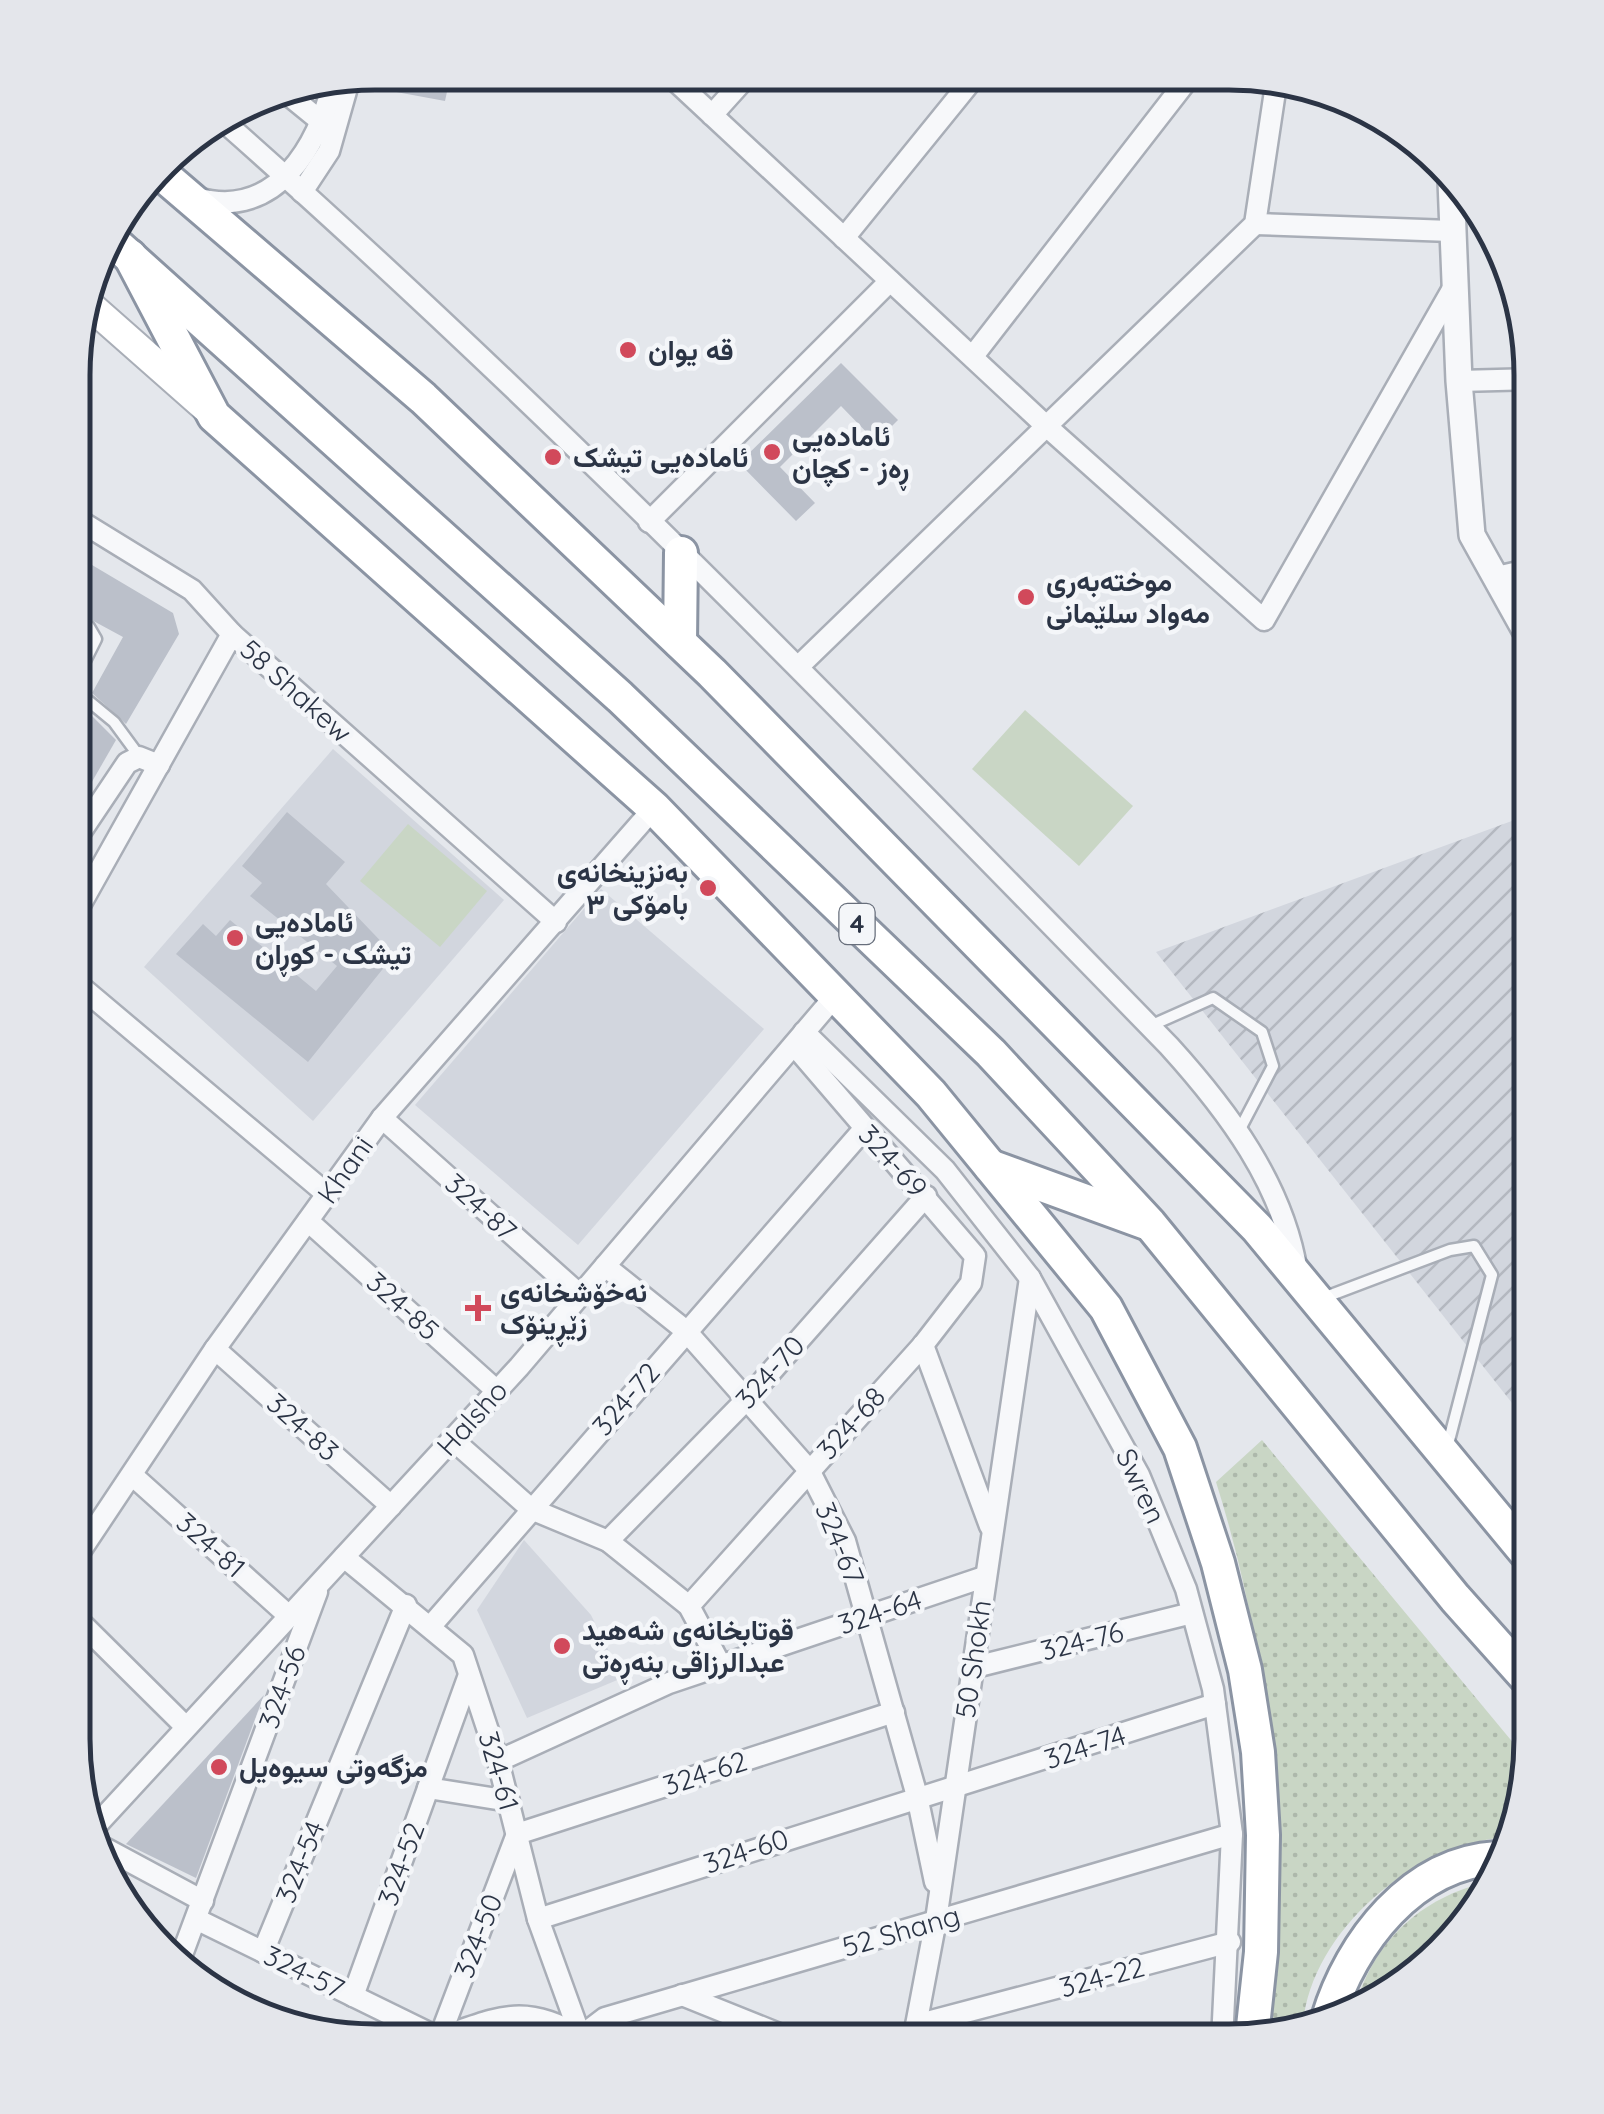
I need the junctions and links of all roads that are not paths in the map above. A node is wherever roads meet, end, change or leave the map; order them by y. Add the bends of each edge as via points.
1 (685, 90) edge
2 (735, 90) edge
3 (965, 90) edge
4 (1179, 90) edge
5 (346, 92) edge
6 (330, 94) edge
7 (1275, 94) edge
8 (296, 101) edge
9 (712, 115) junction
10 (323, 123) junction
11 (231, 128) edge
12 (286, 177) junction
13 (168, 180) edge
14 (302, 192) junction
15 (186, 194) junction
16 (1451, 196) edge
17 (1255, 224) junction
18 (1451, 231) junction
19 (844, 238) junction
20 (120, 248) edge
21 (120, 249) edge
22 (890, 281) junction
23 (1456, 283) junction
24 (98, 312) edge
25 (973, 356) junction
26 (1514, 379) edge
27 (1459, 381) junction
28 (214, 416) junction
29 (1044, 424) junction
30 (649, 522) junction
31 (90, 533) edge
32 (680, 554) junction
33 (1514, 573) edge
34 (1496, 577) junction
35 (1514, 610) edge
36 (232, 634) junction
37 (680, 642) junction
38 (799, 666) junction
39 (90, 702) edge
40 (149, 761) junction
41 (654, 808) junction
42 (90, 818) edge
43 (90, 883) edge
44 (556, 922) junction
45 (90, 994) edge
46 (836, 995) junction
47 (1150, 1026) junction
48 (799, 1038) junction
49 (382, 1118) junction
50 (864, 1129) junction
51 (1238, 1132) junction
52 (990, 1166) junction
53 (328, 1195) junction
54 (926, 1196) junction
55 (308, 1221) junction
56 (1150, 1224) junction
57 (606, 1266) junction
58 (1030, 1278) junction
59 (971, 1283) joint
60 (1307, 1290) junction
61 (580, 1296) junction
62 (685, 1330) junction
63 (923, 1345) junction
64 (215, 1349) junction
65 (497, 1391) junction
66 (747, 1400) junction
67 (453, 1440) junction
68 (1446, 1454) junction
69 (808, 1470) junction
70 (132, 1474) junction
71 (1481, 1496) junction
72 (391, 1506) junction
73 (531, 1509) junction
74 (1513, 1524) edge
75 (991, 1530) junction
76 (90, 1537) edge
77 (1513, 1537) edge
78 (608, 1541) junction
79 (344, 1557) junction
80 (984, 1577) junction
81 (321, 1582) junction
82 (1455, 1598) junction
83 (406, 1605) junction
84 (689, 1606) junction
85 (1192, 1613) junction
86 (290, 1616) junction
87 (867, 1616) junction
88 (430, 1628) junction
89 (90, 1631) edge
90 (1513, 1663) edge
91 (720, 1664) junction
92 (971, 1668) junction
93 (470, 1675) junction
94 (1513, 1679) edge
95 (1216, 1704) junction
96 (894, 1712) junction
97 (186, 1728) junction
98 (498, 1760) junction
99 (428, 1788) junction
100 (955, 1790) junction
101 (918, 1796) junction
102 (508, 1801) junction
103 (102, 1820) edge
104 (517, 1834) junction
105 (1232, 1834) junction
106 (115, 1856) edge
107 (1487, 1860) edge
108 (938, 1898) junction
109 (200, 1910) junction
110 (538, 1919) junction
111 (936, 1920) junction
112 (1230, 1942) junction
113 (184, 1950) edge
114 (263, 1952) junction
115 (682, 1995) junction
116 (353, 1996) junction
117 (1335, 2003) edge
118 (410, 2024) edge
119 (444, 2024) edge
120 (480, 2024) edge
121 (554, 2024) edge
122 (576, 2024) edge
123 (598, 2024) edge
124 (754, 2024) edge
125 (916, 2024) edge
126 (945, 2024) edge
127 (1233, 2024) edge
128 (1237, 2024) edge

1 - 9 street
2 - 9 street
3 - 19 street
4 - 25 street
5 - 14 street via 333,141
6 - 10 street
7 - 17 street
8 - 10 street
9 - 19 street
10 - 12 street
11 - 12 street
12 - 14 street
12 - 15 street via 262,194 233,202
13 - 15 highway
14 - 30 street
15 - 37 highway via 423,398
16 - 18 street
17 - 18 street
17 - 29 street
18 - 23 street
19 - 22 street
20 - 56 highway, 4 via 634,711 991,1053
21 - 28 highway
22 - 25 street
22 - 30 street
23 - 27 street
23 - 29 street via 1264,620
24 - 28 main road
25 - 29 street
26 - 27 street
27 - 34 street via 1472,535
28 - 41 highway
29 - 38 street
30 - 32 street
31 - 36 street via 192,590
32 - 37 highway
32 - 38 street
33 - 34 street
34 - 35 street
36 - 40 street, 58 Shakew
36 - 44 street, 58 Shakew
37 - 60 highway via 1257,1228
38 - 47 street
39 - 40 lane
40 - 42 street via 127,764
40 - 43 street, 58 Shakew
41 - 44 street, Khani
41 - 46 highway
44 - 49 street, Khani
45 - 53 street
46 - 48 street, Halsho
46 - 52 highway
47 - 51 street
47 - 51 lane via 1213,998 1262,1032 1273,1066
48 - 50 street, 324-69
48 - 57 street, Halsho
48 - 58 street, Swren via 945,1170
49 - 53 street, Khani
49 - 61 street, 324-87
50 - 54 street, 324-69
50 - 62 street, 324-72
51 - 60 street via 1276,1197
52 - 56 highway
52 - 128 highway via 1106,1308 1180,1448 1218,1563 1258,1752 1261,1952
53 - 55 street, Khani
54 - 59 street, 324-69 via 975,1256
54 - 66 street, 324-70
55 - 64 street, Khani
55 - 65 street, 324-85
56 - 82 highway, 4
57 - 61 street, Halsho
57 - 62 street, 324-67
58 - 75 street, 50 Shokh
58 - 85 street, Swren via 1139,1475
59 - 63 street, 324-68
60 - 68 highway
60 - 68 lane via 1474,1246 1492,1275
61 - 65 street, Halsho
62 - 66 street, 324-67
62 - 73 street, 324-72
63 - 69 street, 324-68
63 - 75 street
64 - 70 street, Khani
64 - 72 street, 324-83
65 - 67 street, Halsho
66 - 69 street, 324-67
66 - 78 street, 324-70
67 - 72 street, Halsho
67 - 73 street
68 - 71 highway
69 - 84 street, 324-68
69 - 87 street, 324-67 via 845,1541
70 - 76 street, Khani
70 - 86 street, 324-81
71 - 74 highway
71 - 77 highway
72 - 79 street, Halsho
73 - 78 street
73 - 88 street, 324-72
75 - 80 street, 50 Shokh
78 - 84 street
79 - 81 street, Halsho
79 - 83 street, 324-61
80 - 87 street, 324-64
80 - 92 street, 50 Shokh
81 - 86 street, Halsho
81 - 109 street, 324-56
82 - 90 highway, 4
82 - 94 highway
83 - 88 street, 324-61
83 - 114 street, 324-54
84 - 91 street
85 - 92 street, 324-76
85 - 95 street, Swren
86 - 97 street, Halsho
87 - 91 street, 324-64
87 - 96 street, 324-67
88 - 93 street, 324-61 via 463,1654
89 - 97 street
91 - 98 street, 324-64
92 - 100 street, 50 Shokh
93 - 98 street, 324-61
93 - 99 street, 324-52
95 - 100 street, 324-74
95 - 105 street, Swren
96 - 101 street, 324-67
96 - 104 street, 324-62
97 - 103 street, Halsho
98 - 102 street, 324-61
99 - 102 street
99 - 116 street, 324-52
100 - 101 street, 324-60
100 - 108 street, 50 Shokh
101 - 108 street, 324-67
101 - 110 street, 324-60
102 - 104 street, 324-61
104 - 110 street, 324-61
104 - 119 street, 324-50
105 - 111 street, 52 Shang
105 - 112 street, Swren
106 - 109 street, 324-57
107 - 117 highway via 1449,1868 1400,1900 1367,1936
108 - 111 street, 50 Shokh
109 - 113 street, 324-56
109 - 114 street, 324-57
110 - 122 street, 324-61
111 - 115 street, 52 Shang
111 - 125 street, 50 Shokh
112 - 126 street, 324-22
112 - 127 street, Swren
114 - 116 street, 324-57
115 - 123 street, 52 Shang
115 - 124 street
116 - 118 street, 324-57
120 - 121 street via 534,2014

